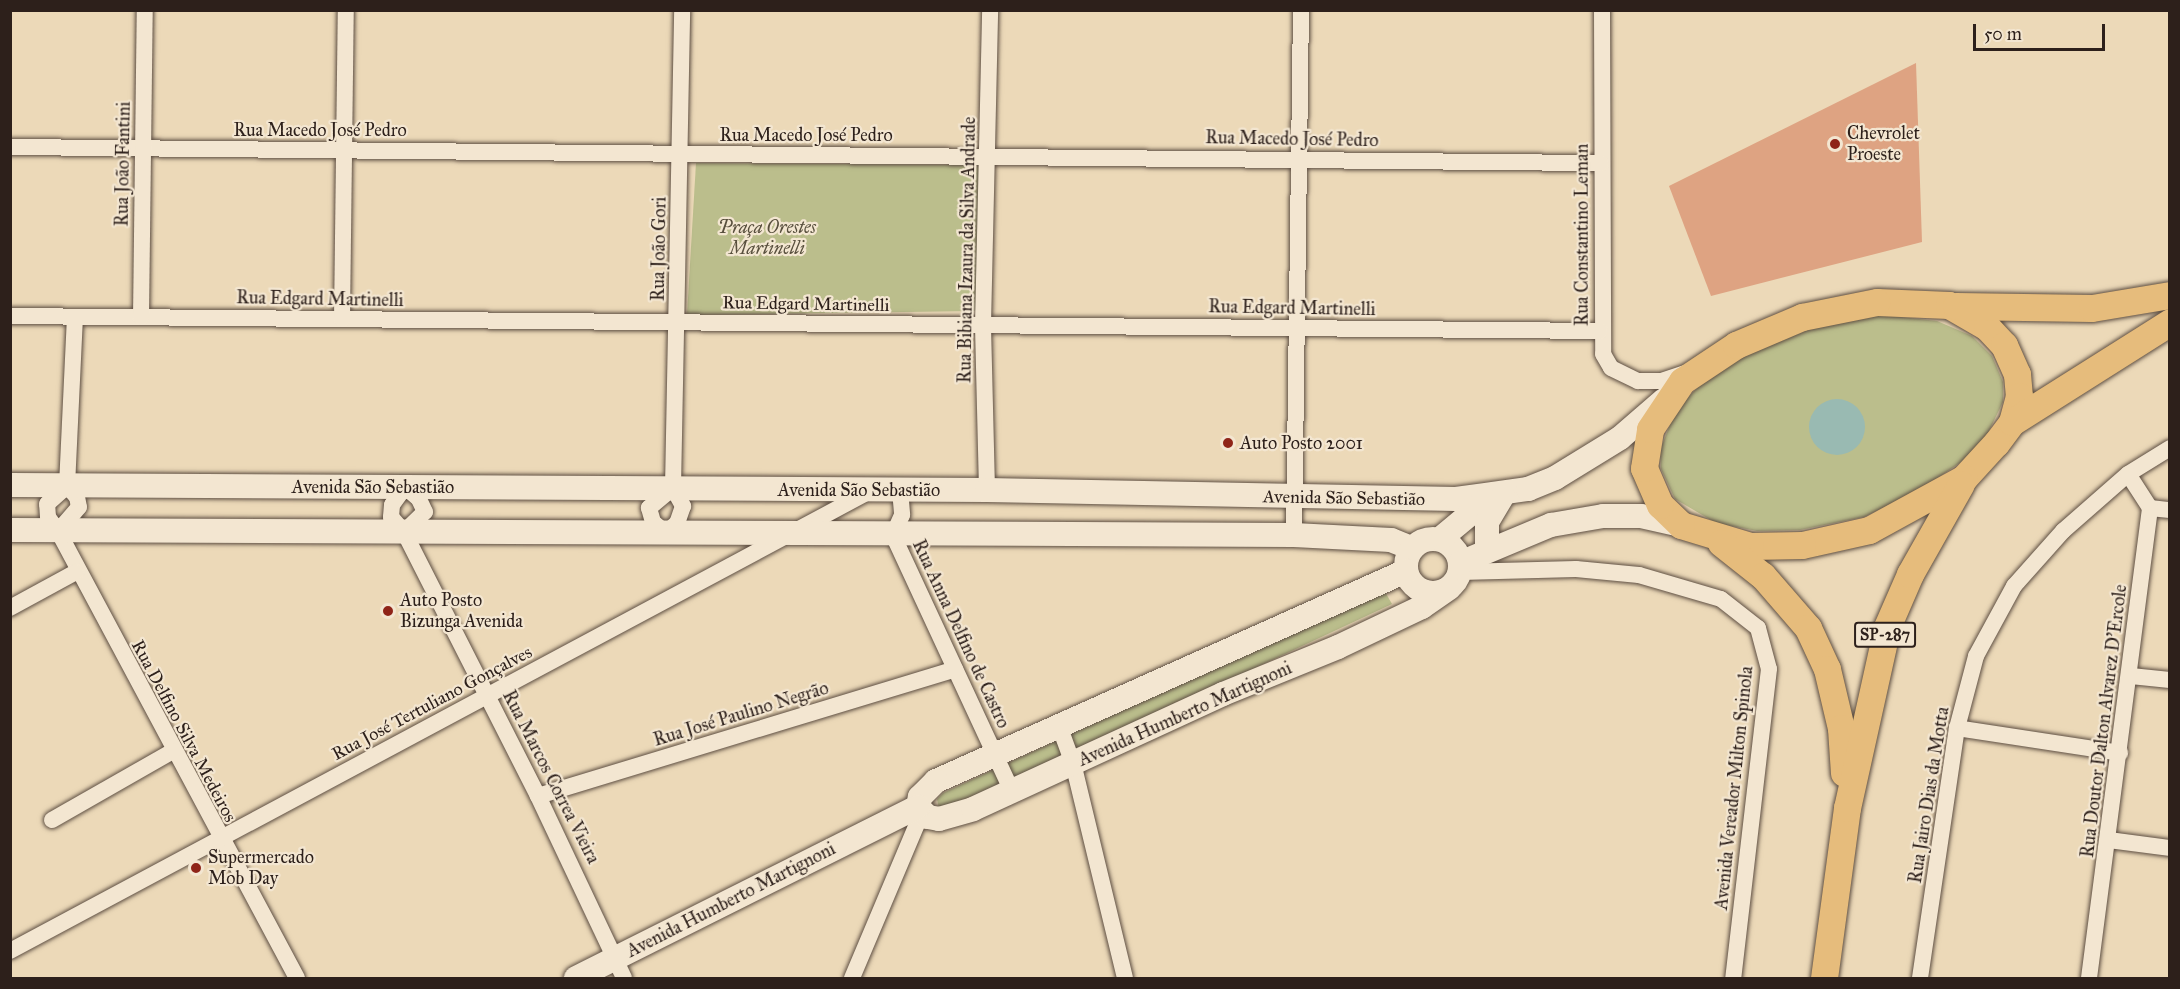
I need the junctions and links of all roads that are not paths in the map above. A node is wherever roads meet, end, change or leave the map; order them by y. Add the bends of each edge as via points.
1 (145, 10) edge
2 (346, 10) edge
3 (682, 10) edge
4 (990, 10) edge
5 (1300, 10) edge
6 (1602, 10) edge
7 (10, 147) edge
8 (143, 148) junction
9 (345, 149) junction
10 (680, 154) junction
11 (989, 156) junction
12 (1299, 158) junction
13 (1601, 164) junction
14 (2169, 295) edge
15 (1949, 305) junction
16 (10, 316) edge
17 (75, 317) junction
18 (141, 317) junction
19 (342, 319) junction
20 (676, 322) junction
21 (2169, 322) edge
22 (983, 325) junction
23 (1297, 328) junction
24 (1600, 331) junction
25 (1694, 371) junction
26 (1674, 391) junction
27 (2012, 422) junction
28 (2169, 448) edge
29 (2128, 474) junction
30 (1964, 478) junction
31 (10, 485) edge
32 (67, 486) junction
33 (405, 487) junction
34 (673, 488) junction
35 (872, 490) junction
36 (900, 490) junction
37 (987, 490) junction
38 (1499, 494) junction
39 (1213, 495) junction
40 (1294, 498) junction
41 (2150, 508) junction
42 (2169, 510) edge
43 (1681, 525) junction
44 (10, 531) edge
45 (58, 531) junction
46 (404, 532) junction
47 (795, 532) junction
48 (666, 533) junction
49 (893, 535) junction
50 (1213, 535) junction
51 (1294, 535) junction
52 (1715, 538) junction
53 (1440, 539) junction
54 (1487, 549) junction
55 (1408, 559) junction
56 (76, 572) junction
57 (1456, 574) junction
58 (10, 608) edge
59 (955, 669) junction
60 (2132, 676) junction
61 (2169, 680) edge
62 (488, 696) junction
63 (1060, 728) junction
64 (1957, 728) junction
65 (173, 752) junction
66 (2120, 753) junction
67 (996, 756) junction
68 (1073, 763) junction
69 (1012, 791) junction
70 (538, 796) junction
71 (1847, 808) junction
72 (920, 809) junction
73 (52, 820) dead end
74 (221, 838) junction
75 (2109, 840) junction
76 (2169, 848) edge
77 (10, 951) edge
78 (620, 968) edge
79 (297, 978) edge
80 (576, 978) edge
81 (852, 978) edge
82 (1125, 978) edge
83 (1732, 978) edge
84 (1824, 978) edge
85 (1920, 978) edge
86 (2089, 978) edge

1 - 8 street, Rua João Fantini
2 - 9 street
3 - 10 street, Rua João Gori
4 - 11 street, Rua Bibiana Izaura da Silva Andrade
5 - 12 street
6 - 13 street, Rua Constantino Leman
7 - 8 street, Rua Macedo José Pedro
8 - 9 street, Rua Macedo José Pedro
8 - 18 street, Rua João Fantini
9 - 10 street, Rua Macedo José Pedro
9 - 19 street
10 - 11 street, Rua Macedo José Pedro
10 - 20 street, Rua João Gori
11 - 12 street, Rua Macedo José Pedro
11 - 22 street, Rua Bibiana Izaura da Silva Andrade
12 - 13 street, Rua Macedo José Pedro
12 - 23 street
13 - 24 street, Rua Constantino Leman
14 - 15 main road via 2092,308
15 - 25 main road via 1877,302 1802,317 1736,345
15 - 27 main road via 1987,327 2004,345 2017,374 2019,396
16 - 17 street, Rua Edgard Martinelli
17 - 18 street, Rua Edgard Martinelli
17 - 32 street
18 - 19 street, Rua Edgard Martinelli
19 - 20 street, Rua Edgard Martinelli
20 - 22 street, Rua Edgard Martinelli
20 - 34 street, Rua João Gori
21 - 27 main road
22 - 23 street, Rua Edgard Martinelli
22 - 37 street, Rua Bibiana Izaura da Silva Andrade
23 - 24 street, Rua Edgard Martinelli
23 - 40 street
24 - 25 street, Rua Constantino Leman via 1606,362 1627,378 1647,382
25 - 26 main road
26 - 38 main road, Avenida São Sebastião via 1588,461 1528,489
26 - 43 main road via 1650,429 1644,468 1660,505
27 - 30 main road
28 - 29 street, Rua Jairo Dias da Motta
29 - 41 street
29 - 64 street, Rua Jairo Dias da Motta via 2062,531 2014,586 1976,656
30 - 52 main road via 1869,530 1802,545 1750,546
30 - 71 main road, SP-287 via 1910,574 1887,627
31 - 32 main road, Avenida São Sebastião
32 - 33 main road, Avenida São Sebastião
32 - 45 street via 77,497 79,507
32 - 45 street, Rua Delfino Silva Medeiros via 46,504 48,517
33 - 34 main road, Avenida São Sebastião
33 - 46 street, Rua Marcos Correa Vieira via 390,514
33 - 46 street via 419,498 425,512
34 - 35 main road, Avenida São Sebastião
34 - 48 street, Rua João Gori via 683,506 677,523
34 - 48 street via 649,508 653,522
35 - 36 main road, Avenida São Sebastião
35 - 47 street, Rua José Tertuliano Gonçalves
36 - 37 main road, Avenida São Sebastião
36 - 49 street, Rua Anna Delfino de Castro via 902,515
37 - 39 main road, Avenida São Sebastião
38 - 40 main road, Avenida São Sebastião via 1416,500
38 - 53 main road
38 - 54 main road via 1487,522
39 - 40 main road, Avenida São Sebastião
39 - 50 main road
40 - 51 street
41 - 42 street
41 - 60 street, Rua Doutor Dalton Alvarez D'Ercole
43 - 52 main road
43 - 54 main road, Avenida Humberto Martignoni via 1641,516 1603,516 1551,525
44 - 45 main road
45 - 46 main road
45 - 56 street, Rua Delfino Silva Medeiros
46 - 48 main road
46 - 62 street, Rua Marcos Correa Vieira
47 - 48 main road
47 - 49 main road
47 - 62 street, Rua José Tertuliano Gonçalves
49 - 50 main road
49 - 59 street, Rua Anna Delfino de Castro
50 - 51 main road
51 - 55 main road via 1390,540
52 - 71 main road, SP-287 via 1763,576 1808,628 1827,669 1841,728
53 - 55 main road via 1425,539
53 - 57 main road via 1453,547
54 - 57 main road, Avenida Humberto Martignoni
55 - 57 main road via 1414,586 1424,592
55 - 63 main road, Avenida Humberto Martignoni
56 - 58 street
56 - 65 street, Rua Delfino Silva Medeiros
57 - 68 main road, Avenida Humberto Martignoni via 1422,607
57 - 83 street, Avenida Vereador Milton Spinola via 1576,569 1640,575 1721,599 1758,628 1769,669
59 - 67 street, Rua Anna Delfino de Castro
59 - 70 street, Rua José Paulino Negrão
60 - 61 street
60 - 66 street, Rua Doutor Dalton Alvarez D'Ercole
62 - 70 street, Rua Marcos Correa Vieira
62 - 74 street, Rua José Tertuliano Gonçalves
63 - 67 main road, Avenida Humberto Martignoni
63 - 68 street
64 - 66 street
64 - 85 street, Rua Jairo Dias da Motta
65 - 73 street
65 - 74 street, Rua Delfino Silva Medeiros
66 - 75 street, Rua Doutor Dalton Alvarez D'Ercole
67 - 69 street, Rua Anna Delfino de Castro
67 - 72 main road, Avenida Humberto Martignoni via 936,781 920,797
68 - 69 main road, Avenida Humberto Martignoni
68 - 82 street
69 - 72 main road, Avenida Humberto Martignoni via 939,819
70 - 78 street, Rua Marcos Correa Vieira
71 - 84 main road, SP-287
72 - 78 main road, Avenida Humberto Martignoni
72 - 81 street
74 - 77 street, Rua José Tertuliano Gonçalves
74 - 79 street, Rua Delfino Silva Medeiros
75 - 76 street
75 - 86 street, Rua Doutor Dalton Alvarez D'Ercole
78 - 80 main road, Avenida Humberto Martignoni

